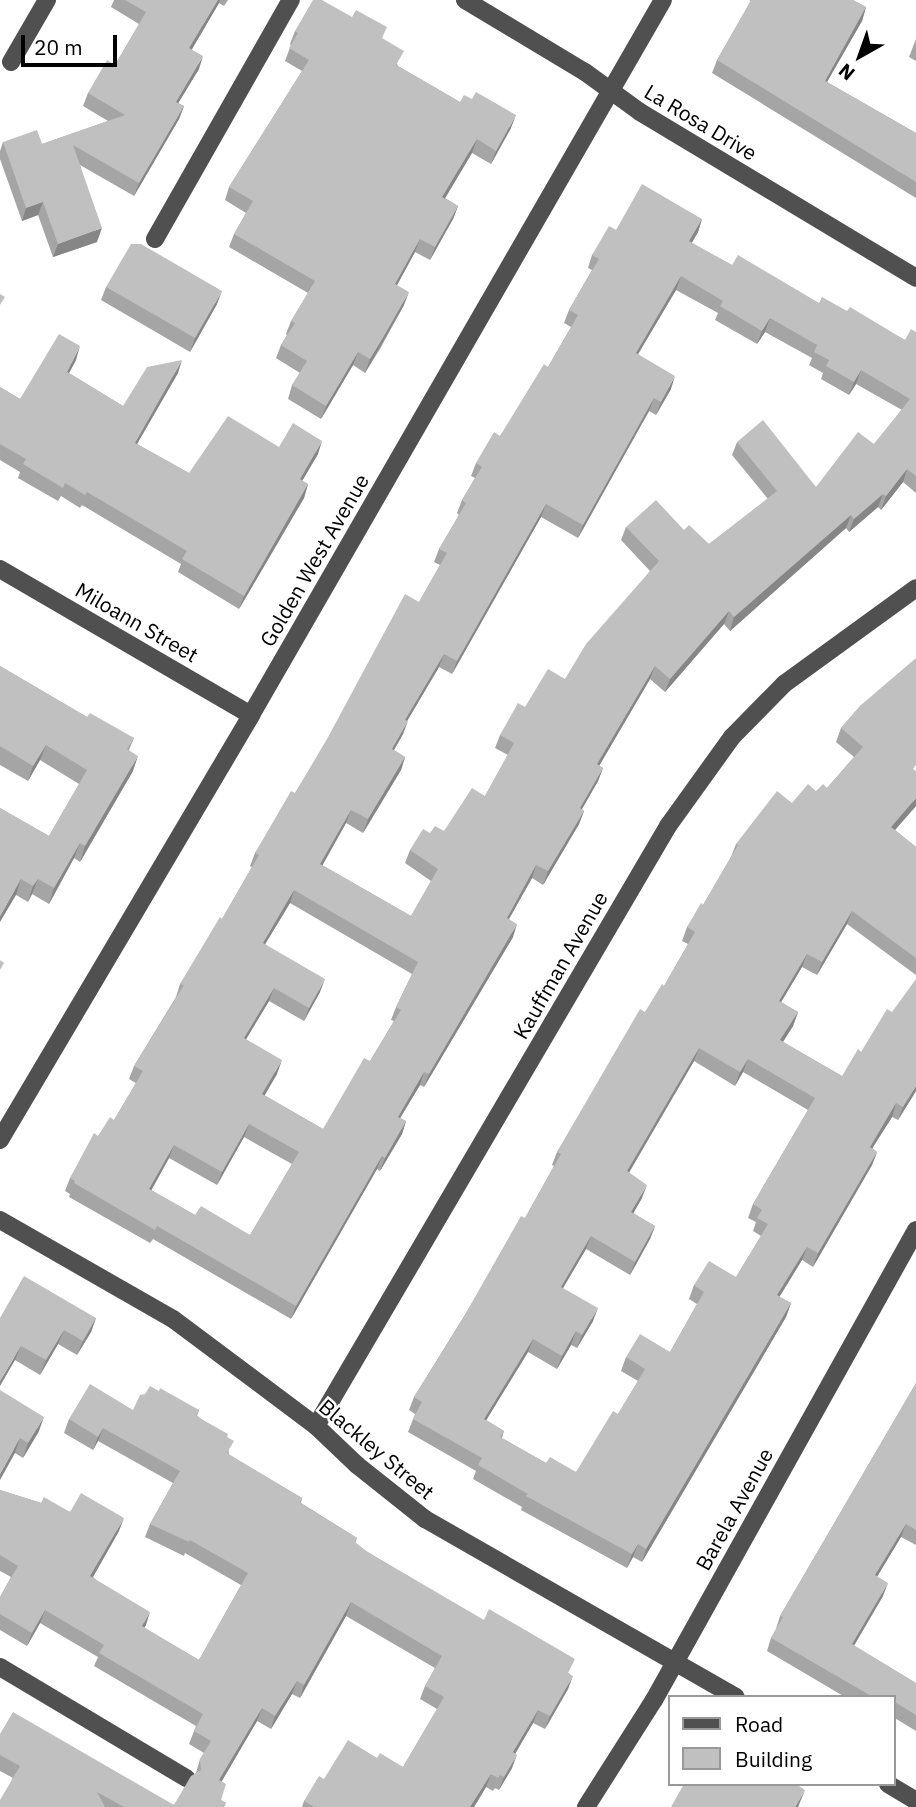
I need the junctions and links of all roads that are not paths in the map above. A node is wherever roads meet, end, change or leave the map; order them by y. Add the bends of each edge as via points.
1 (47, 0) edge
2 (291, 0) edge
3 (465, 0) edge
4 (663, 0) edge
5 (11, 62) dead end
6 (610, 92) junction
7 (155, 239) dead end
8 (916, 278) edge
9 (0, 569) edge
10 (916, 588) edge
11 (251, 715) junction
12 (0, 1140) edge
13 (0, 1220) edge
14 (916, 1230) edge
15 (316, 1426) junction
16 (676, 1662) junction
17 (0, 1667) edge
18 (733, 1695) edge
19 (186, 1778) edge
20 (891, 1786) edge
21 (916, 1801) edge
22 (586, 1807) edge

1 - 5 street
2 - 7 street
3 - 6 street, La Rosa Drive
4 - 6 street, Golden West Avenue
6 - 8 street, La Rosa Drive
6 - 11 street, Golden West Avenue
9 - 11 street, Miloann Street
10 - 15 street, Kauffman Avenue via 785,684 724,748 668,826
11 - 12 street, Golden West Avenue
13 - 15 street, Blackley Street via 173,1319
14 - 16 street, Barela Avenue
15 - 16 street, Blackley Street via 425,1519
16 - 18 street, Blackley Street
16 - 22 street, Barela Avenue
17 - 19 street
20 - 21 street

